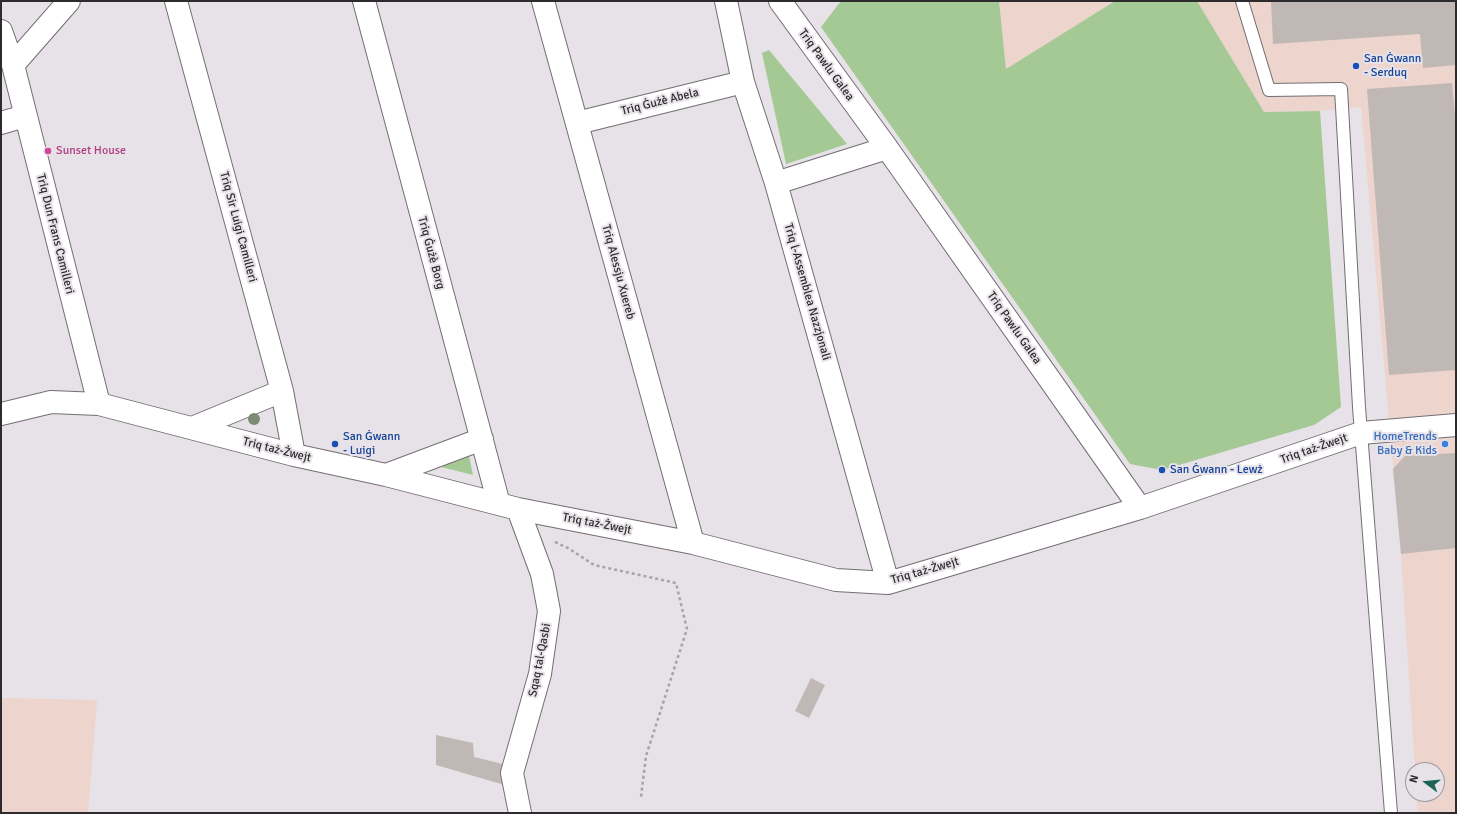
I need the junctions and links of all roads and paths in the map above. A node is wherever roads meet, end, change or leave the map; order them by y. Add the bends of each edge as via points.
1 (176, 1) edge
2 (364, 1) edge
3 (543, 1) edge
4 (726, 1) edge
5 (780, 1) edge
6 (1242, 1) edge
7 (71, 2) edge
8 (4, 45) edge
9 (743, 82) junction
10 (25, 116) junction
11 (1, 123) edge
12 (577, 123) junction
13 (887, 148) junction
14 (776, 183) junction
15 (282, 391) junction
16 (99, 404) junction
17 (1, 414) edge
18 (1456, 425) edge
19 (192, 428) junction
20 (1361, 434) junction
21 (482, 439) junction
22 (294, 455) junction
23 (386, 475) junction
24 (508, 507) junction
25 (1140, 508) junction
26 (525, 530) junction
27 (693, 542) junction
28 (888, 583) junction
29 (641, 797) dead end
30 (520, 813) edge
31 (1391, 813) edge

1 - 15 street, Triq Sir Luigi Camilleri
2 - 21 street, Triq Ġużè Borg
3 - 12 street, Triq Alessju Xuereb
4 - 9 street, Triq l-Assemblea Nazzjonali
5 - 13 street, Triq Pawlu Galea
6 - 20 lane via 1269,90 1341,89
7 - 8 street
8 - 10 street, Triq Dun Frans Camilleri
9 - 12 street, Triq Ġużè Abela
9 - 14 street, Triq l-Assemblea Nazzjonali
10 - 11 street
10 - 16 street, Triq Dun Frans Camilleri
12 - 27 street, Triq Alessju Xuereb
13 - 14 street
13 - 25 street, Triq Pawlu Galea
14 - 28 street, Triq l-Assemblea Nazzjonali
15 - 19 street
15 - 22 street, Triq Sir Luigi Camilleri
16 - 17 street, Triq taż-Żwejt via 51,402
16 - 19 street, Triq taż-Żwejt
18 - 20 street, Triq taż-Żwejt
19 - 22 street, Triq taż-Żwejt
20 - 25 street, Triq taż-Żwejt
20 - 31 lane
21 - 23 street
21 - 24 street, Triq Ġużè Borg
22 - 23 street, Triq taż-Żwejt
23 - 24 street, Triq taż-Żwejt
24 - 26 street, Sqaq tal-Qasbi
24 - 27 street, Triq taż-Żwejt
25 - 28 street, Triq taż-Żwejt
26 - 29 path via 568,548 594,565 676,584 687,629 646,756
26 - 30 street, Sqaq tal-Qasbi via 542,574 549,611 540,674 512,774
27 - 28 street, Triq taż-Żwejt via 836,580

